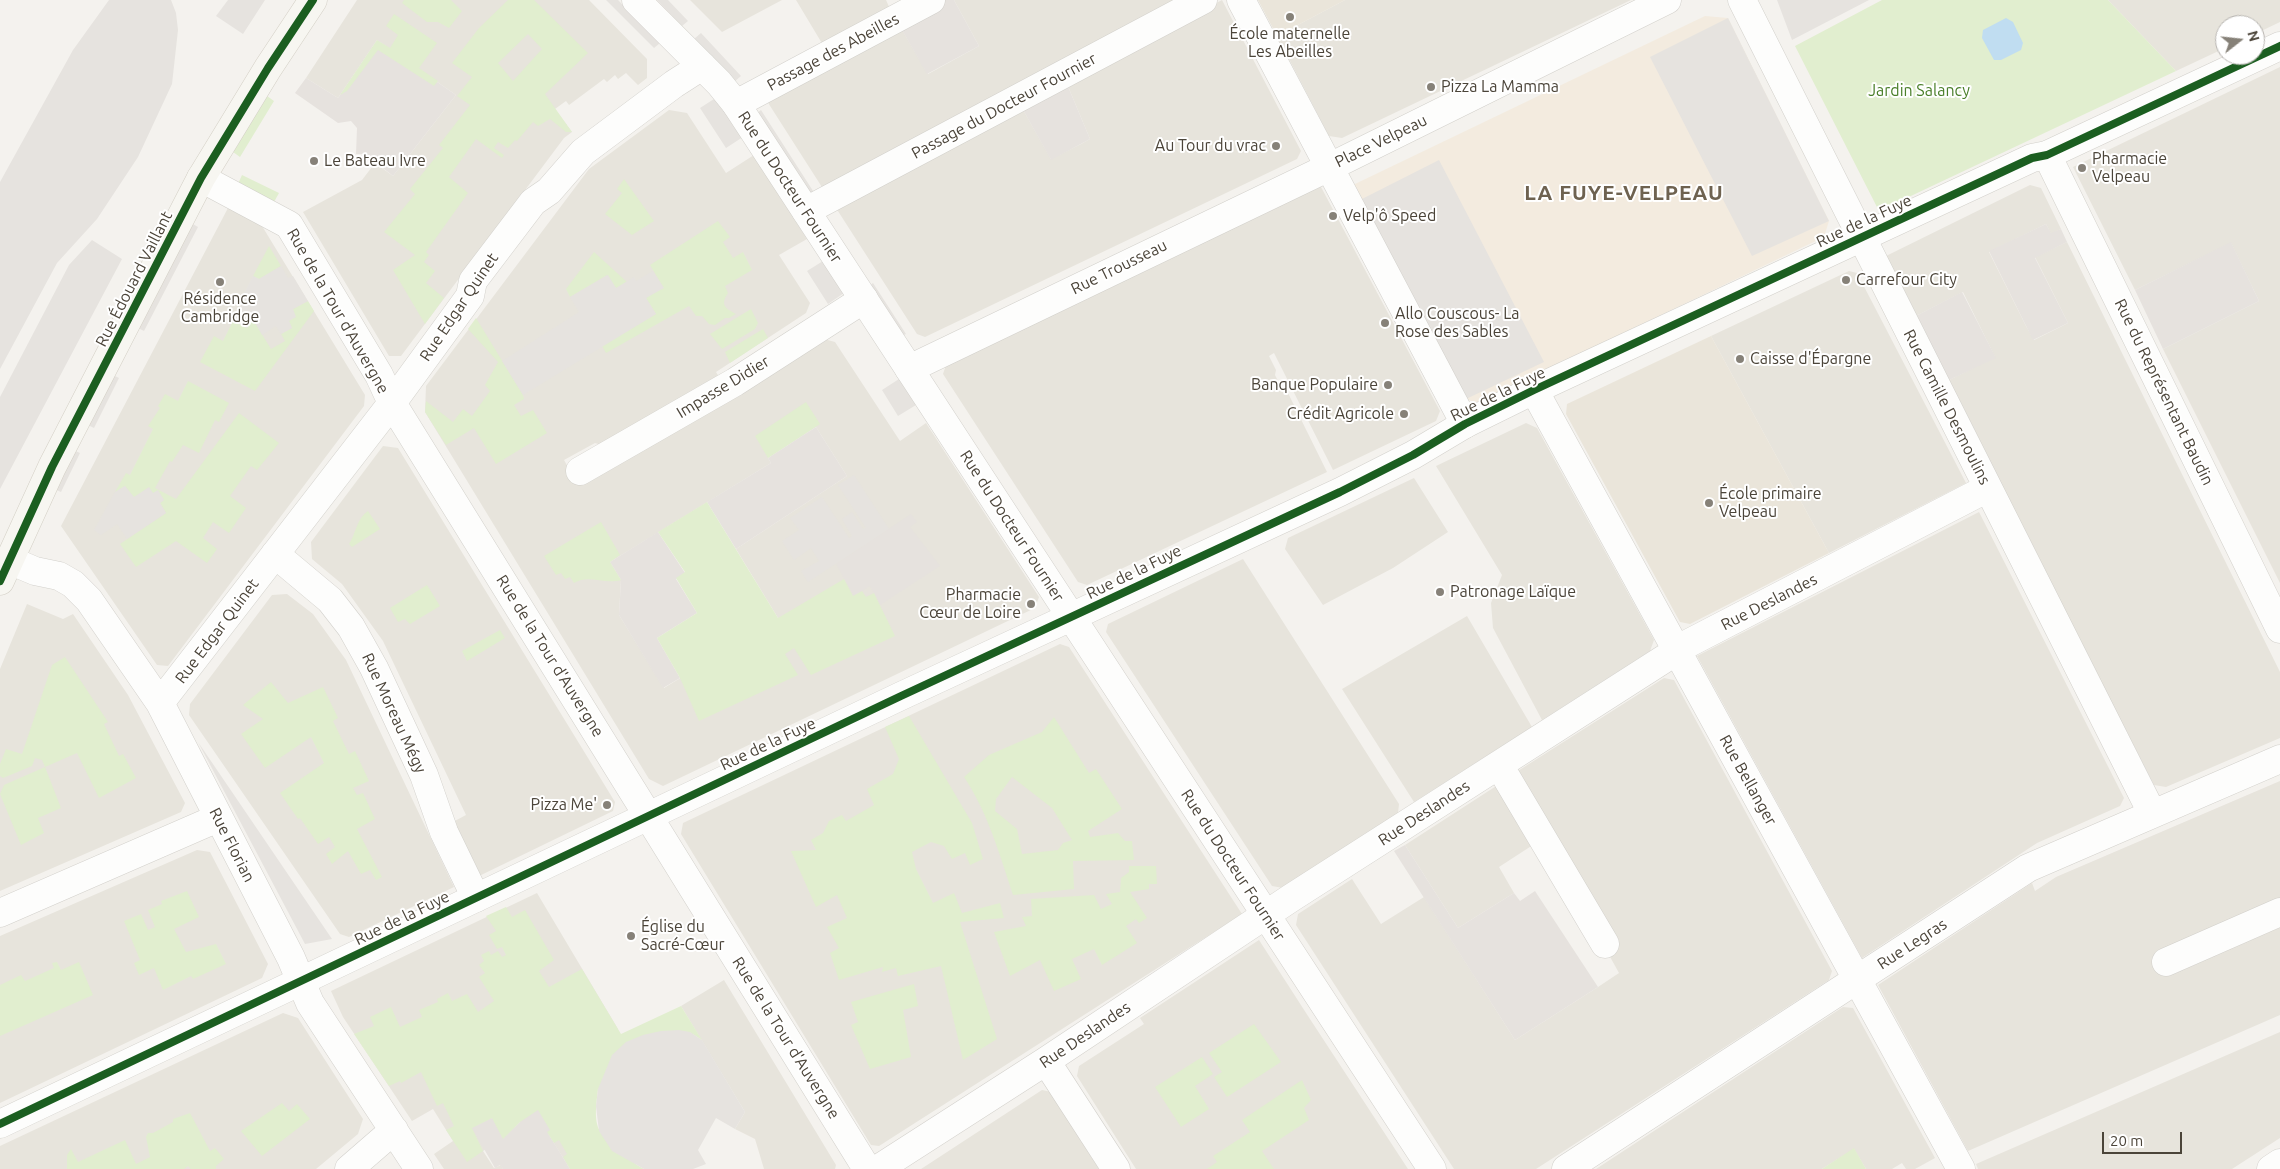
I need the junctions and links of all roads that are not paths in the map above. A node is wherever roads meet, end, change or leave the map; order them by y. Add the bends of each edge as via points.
1 (313, 0) edge
2 (636, 0) edge
3 (931, 0) edge
4 (1203, 0) edge
5 (1241, 0) edge
6 (1667, 0) edge
7 (1742, 0) edge
8 (2280, 46) edge
9 (702, 66) junction
10 (736, 104) junction
11 (2048, 156) junction
12 (1329, 167) junction
13 (201, 178) junction
14 (806, 212) junction
15 (1862, 238) junction
16 (864, 299) junction
17 (909, 369) junction
18 (1534, 390) junction
19 (392, 403) junction
20 (1465, 424) junction
21 (580, 471) dead end
22 (1988, 488) junction
23 (275, 554) junction
24 (4, 571) edge
25 (1072, 618) junction
26 (2280, 629) edge
27 (1678, 651) junction
28 (160, 703) junction
29 (2280, 758) edge
30 (1499, 765) junction
31 (2152, 813) junction
32 (649, 815) junction
33 (218, 818) junction
34 (476, 898) junction
35 (2280, 912) edge
36 (0, 913) edge
37 (1266, 915) junction
38 (1606, 944) dead end
39 (2166, 962) dead end
40 (1858, 980) junction
41 (301, 982) junction
42 (1046, 1061) junction
43 (0, 1124) edge
44 (394, 1130) junction
45 (2280, 1163) edge
46 (349, 1169) edge
47 (419, 1169) edge
48 (867, 1169) edge
49 (878, 1169) edge
50 (1116, 1169) edge
51 (1432, 1169) edge
52 (1566, 1169) edge
53 (1960, 1169) edge
54 (2271, 1169) edge

1 - 13 main road, Rue Édouard Vaillant
2 - 9 street, Rue du Docteur Fournier
3 - 10 street, Passage des Abeilles
4 - 14 street, Passage du Docteur Fournier
5 - 12 street
6 - 12 street, Place Velpeau
7 - 15 street, Rue Camille Desmoulins
8 - 11 street, Rue de la Fuye
9 - 10 street, Rue du Docteur Fournier
9 - 19 street, Rue Edgar Quinet via 583,152 550,191 533,202 473,281 470,296
10 - 14 street, Rue du Docteur Fournier
11 - 15 street, Rue de la Fuye via 2032,158
11 - 26 street, Rue du Représentant Baudin
12 - 17 street, Rue Trousseau
12 - 20 street, Place Velpeau
13 - 19 street, Rue de la Tour d'Auvergne via 290,225 379,375
13 - 24 main road, Rue Édouard Vaillant via 52,467
14 - 16 street, Rue du Docteur Fournier
15 - 18 street, Rue de la Fuye
15 - 22 street, Rue Camille Desmoulins
16 - 17 street, Rue du Docteur Fournier
16 - 21 street, Impasse Didier via 735,382
17 - 25 street, Rue du Docteur Fournier
18 - 20 street, Rue de la Fuye
18 - 27 street, Rue Bellanger
19 - 23 street, Rue Edgar Quinet
19 - 32 street, Rue de la Tour d'Auvergne
20 - 25 street, Rue de la Fuye via 1340,492
22 - 27 street, Rue Deslandes
22 - 31 street, Rue Camille Desmoulins
23 - 28 street, Rue Edgar Quinet
23 - 34 street, Rue Moreau Mégy via 330,600 351,627 424,775 444,832
24 - 28 street, Rue Florian via 34,570 59,576 73,584 88,600
25 - 32 street, Rue de la Fuye
25 - 37 street, Rue du Docteur Fournier
27 - 30 street, Rue Deslandes
27 - 40 street, Rue Bellanger
28 - 33 street, Rue Florian
29 - 31 street, Rue Legras
30 - 37 street, Rue Deslandes
30 - 38 street
31 - 40 street, Rue Legras via 2028,868
32 - 34 street, Rue de la Fuye
32 - 48 street, Rue de la Tour d'Auvergne
33 - 36 street
33 - 41 street, Rue Florian
34 - 41 street, Rue de la Fuye
35 - 39 street
37 - 42 street, Rue Deslandes
37 - 51 street, Rue du Docteur Fournier
40 - 52 street, Rue Legras
40 - 53 street, Rue Bellanger
41 - 43 street, Rue de la Fuye
41 - 44 street, Rue Florian via 310,1003
42 - 49 street, Rue Deslandes
42 - 50 street
44 - 46 street
44 - 47 street, Rue Florian
45 - 54 street

